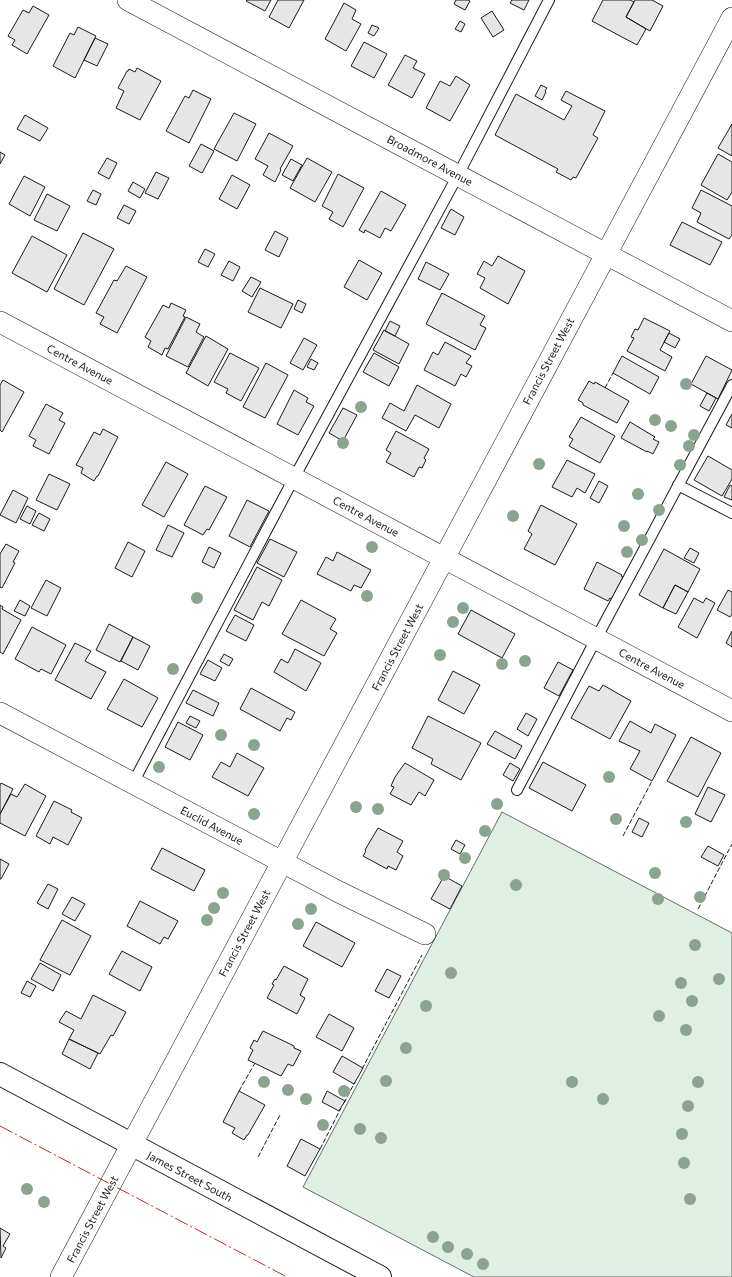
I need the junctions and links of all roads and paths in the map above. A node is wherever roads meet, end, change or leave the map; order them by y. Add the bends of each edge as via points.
1 (128, 0) edge
2 (549, 0) edge
3 (732, 18) edge
4 (458, 175) junction
5 (605, 253) junction
6 (732, 320) edge
7 (0, 322) edge
8 (732, 385) edge
9 (294, 478) junction
10 (678, 485) junction
11 (732, 513) edge
12 (444, 558) junction
13 (596, 639) junction
14 (732, 710) edge
15 (0, 713) edge
16 (133, 783) junction
17 (517, 790) dead end
18 (282, 862) junction
19 (425, 934) dead end
20 (0, 1074) edge
21 (132, 1145) junction
22 (61, 1277) edge
23 (380, 1277) edge

1 - 4 street, Broadmore Avenue
2 - 4 lane
3 - 5 street, Francis Street West
4 - 5 street, Broadmore Avenue
4 - 9 lane
5 - 6 street, Broadmore Avenue
5 - 12 street, Francis Street West
7 - 9 street, Centre Avenue
8 - 10 lane
9 - 12 street, Centre Avenue
9 - 16 lane
10 - 11 lane
10 - 13 lane
12 - 13 street, Centre Avenue
12 - 18 street, Francis Street West
13 - 14 street, Centre Avenue
13 - 17 lane
15 - 16 street, Euclid Avenue
16 - 18 street, Euclid Avenue
18 - 19 street, Euclid Avenue
18 - 21 street, Francis Street West
20 - 21 street, James Street South
21 - 22 street, Francis Street West
21 - 23 street, James Street South

